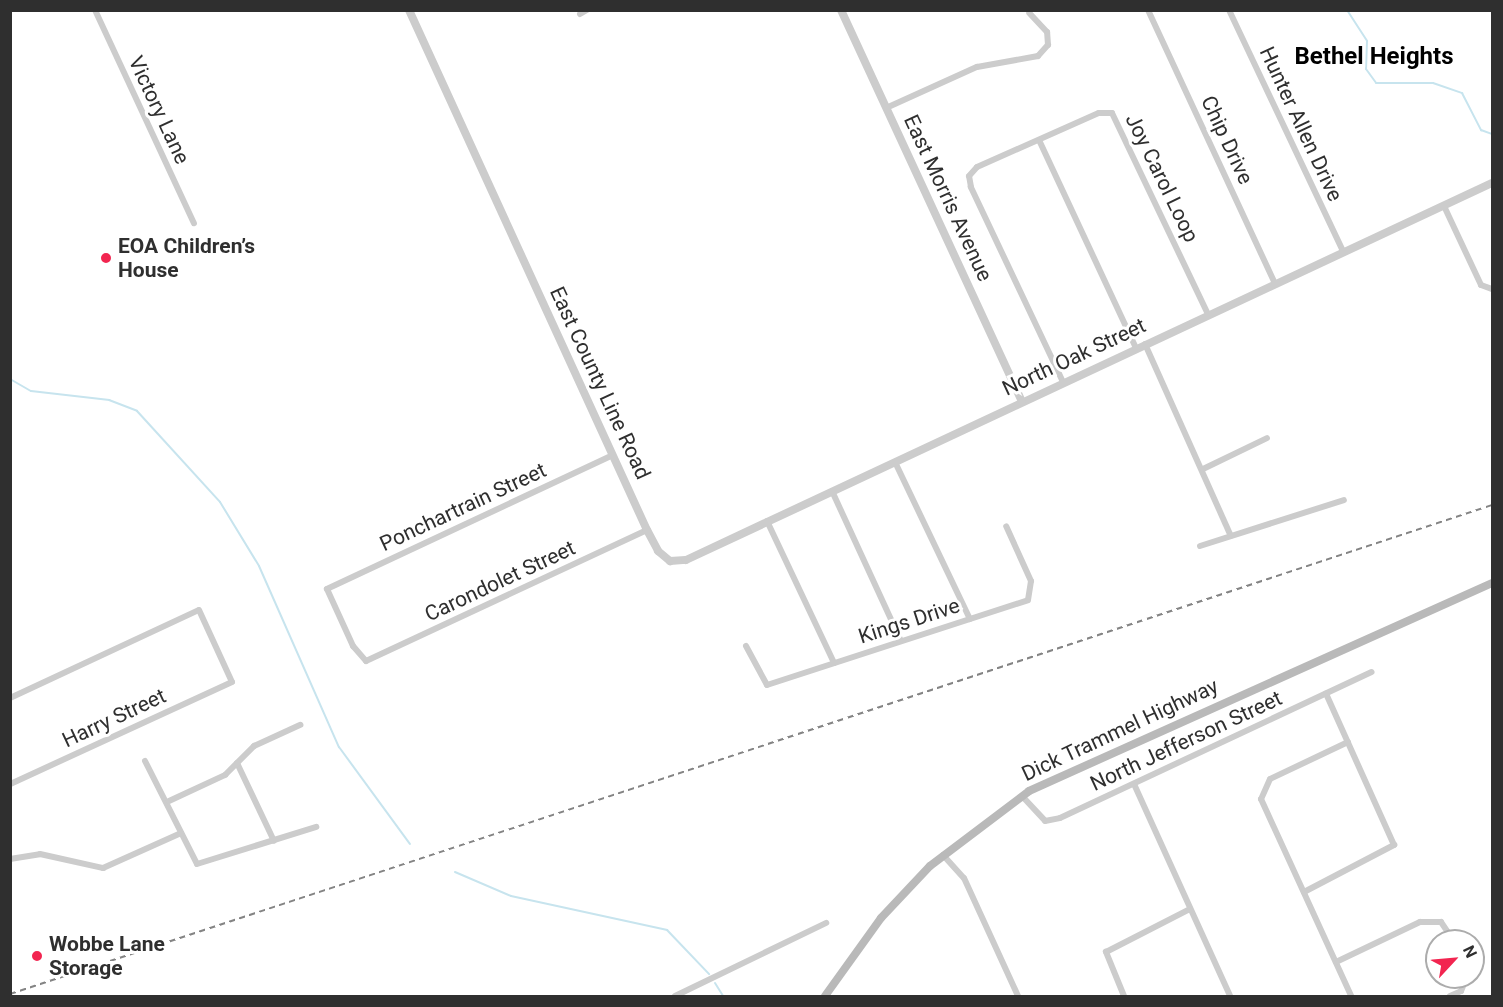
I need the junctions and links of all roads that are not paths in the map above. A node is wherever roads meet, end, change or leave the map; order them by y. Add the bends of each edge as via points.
1 (95, 10) edge
2 (409, 10) edge
3 (587, 10) edge
4 (1148, 10) edge
5 (1229, 10) edge
6 (844, 12) edge
7 (1029, 13) dead end
8 (580, 14) dead end
9 (886, 108) junction
10 (1039, 140) junction
11 (1492, 183) edge
12 (1444, 206) junction
13 (194, 223) dead end
14 (1343, 251) junction
15 (1275, 282) junction
16 (1492, 289) edge
17 (1208, 314) junction
18 (1145, 344) junction
19 (1136, 348) junction
20 (1063, 382) junction
21 (1022, 401) junction
22 (1267, 438) dead end
23 (613, 455) junction
24 (895, 462) junction
25 (1203, 469) junction
26 (832, 491) junction
27 (1344, 500) dead end
28 (767, 521) junction
29 (1005, 526) dead end
30 (647, 530) junction
31 (1231, 536) junction
32 (1200, 546) dead end
33 (670, 561) joint
34 (1492, 583) edge
35 (970, 619) junction
36 (901, 641) junction
37 (746, 646) dead end
38 (366, 661) joint
39 (834, 663) junction
40 (1371, 672) dead end
41 (1326, 694) junction
42 (10, 698) edge
43 (300, 725) dead end
44 (1348, 742) junction
45 (145, 761) dead end
46 (237, 763) junction
47 (10, 784) edge
48 (1134, 784) junction
49 (1022, 796) junction
50 (169, 801) junction
51 (316, 827) dead end
52 (181, 833) junction
53 (274, 841) junction
54 (943, 855) junction
55 (10, 859) edge
56 (1304, 892) junction
57 (1190, 909) junction
58 (826, 923) dead end
59 (1446, 929) edge
60 (1336, 962) junction
61 (675, 996) edge
62 (825, 996) edge
63 (1018, 996) edge
64 (1124, 996) edge
65 (1230, 996) edge
66 (1351, 996) edge

1 - 13 street, Victory Lane
2 - 23 street, East County Line Road
3 - 8 street
4 - 15 street, Chip Drive
5 - 14 street, Hunter Allen Drive
6 - 9 street, East Morris Avenue
7 - 9 street via 1047,32 1048,45 1038,56 977,67
9 - 21 street, East Morris Avenue
10 - 17 street, Joy Carol Loop via 1099,113 1116,116
10 - 19 street
10 - 20 street, Joy Carol Loop via 978,167 969,176
11 - 12 street, North Oak Street
12 - 14 street, North Oak Street
12 - 16 street via 1481,285
14 - 15 street, North Oak Street
15 - 17 street, North Oak Street
17 - 18 street, North Oak Street
18 - 19 street, North Oak Street
18 - 25 street
19 - 20 street, North Oak Street
20 - 21 street, North Oak Street
21 - 24 street, North Oak Street
22 - 25 street
23 - 30 street, East County Line Road
23 - 38 street, Ponchartrain Street via 327,589 353,646
24 - 26 street, North Oak Street
24 - 35 street
25 - 31 street
26 - 28 street, North Oak Street
26 - 36 street
27 - 31 street
28 - 33 street, North Oak Street via 686,560
28 - 39 street
29 - 35 street, Kings Drive via 1032,591 1028,600
30 - 33 street, East County Line Road via 658,551
30 - 38 street, Carondolet Street
31 - 32 street
34 - 49 main road, Dick Trammel Highway
35 - 36 street, Kings Drive
36 - 39 street, Kings Drive
37 - 39 street, Kings Drive via 767,685
40 - 41 street, North Jefferson Street
41 - 44 street
41 - 48 street, North Jefferson Street
42 - 47 street, Harry Street via 199,610 232,682
43 - 46 street via 262,741
44 - 56 street via 1269,779 1261,790 1263,808
44 - 56 street via 1394,845
45 - 50 street
46 - 50 street via 225,775
46 - 53 street
48 - 49 street, North Jefferson Street via 1052,821 1035,813
48 - 57 street
49 - 54 main road, Dick Trammel Highway
50 - 52 street
51 - 53 street
52 - 53 street via 199,865
52 - 55 street via 103,868 40,854
54 - 62 main road, Dick Trammel Highway via 881,918
54 - 63 street via 964,878
56 - 60 street
57 - 64 street via 1106,952
57 - 65 street
58 - 61 street
59 - 60 street via 1441,922 1420,922
60 - 66 street

